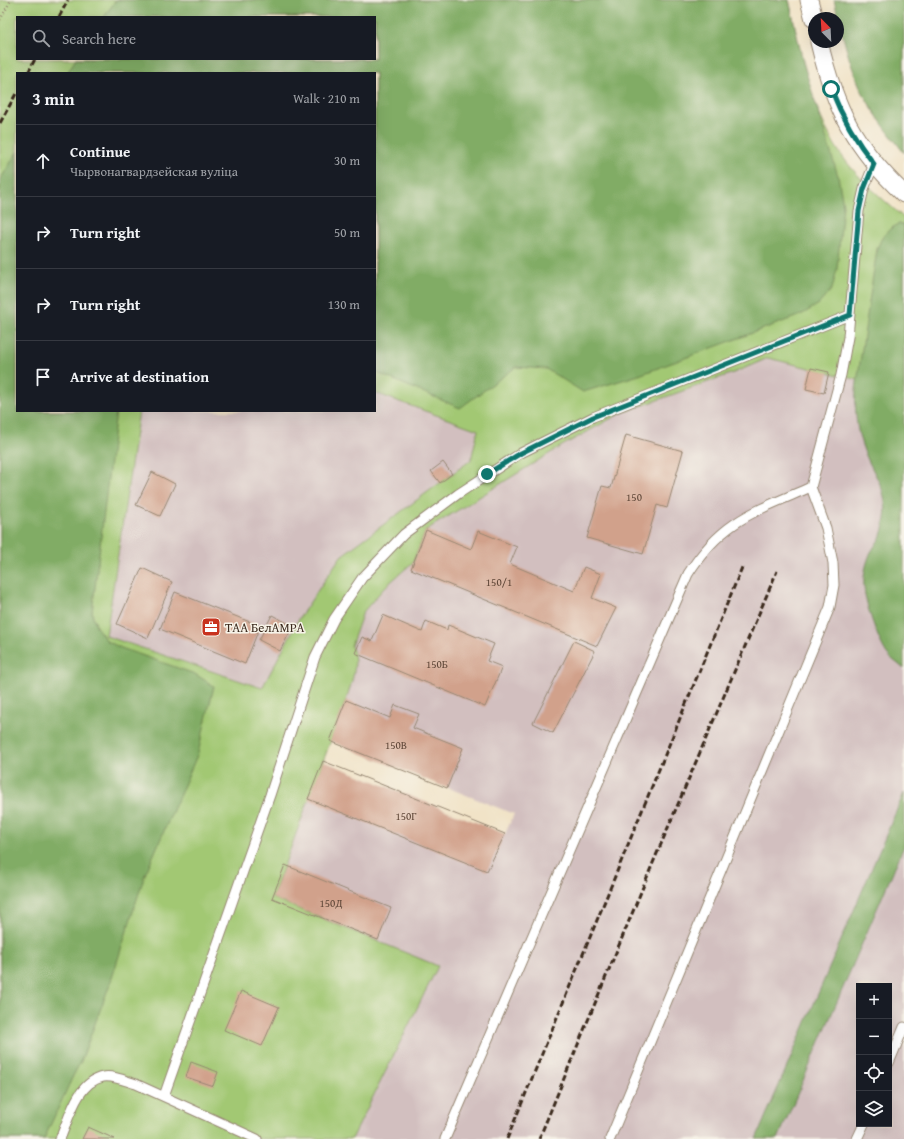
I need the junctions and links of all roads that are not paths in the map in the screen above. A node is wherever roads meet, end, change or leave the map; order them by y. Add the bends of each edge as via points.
1 (810, 0) edge
2 (813, 12) edge
3 (821, 48) edge
4 (874, 164) junction
5 (904, 194) edge
6 (850, 315) junction
7 (811, 487) junction
8 (904, 1027) edge
9 (892, 1056) edge
10 (164, 1096) junction
11 (863, 1127) edge
12 (60, 1139) edge
13 (257, 1139) edge
14 (445, 1139) edge
15 (610, 1139) edge
16 (857, 1139) edge

1 - 2 street
3 - 4 street via 831,89 839,108
4 - 5 street
4 - 6 lane via 859,211
6 - 7 lane via 841,375
6 - 10 lane via 593,417 521,453 464,490 404,534 362,578 334,619 315,657 270,794
7 - 14 lane via 730,525 699,556 688,574
7 - 15 lane via 826,528 832,557 834,585 830,607
8 - 9 lane
10 - 12 lane via 120,1079 103,1077 88,1084 81,1093
10 - 13 lane
11 - 16 lane

